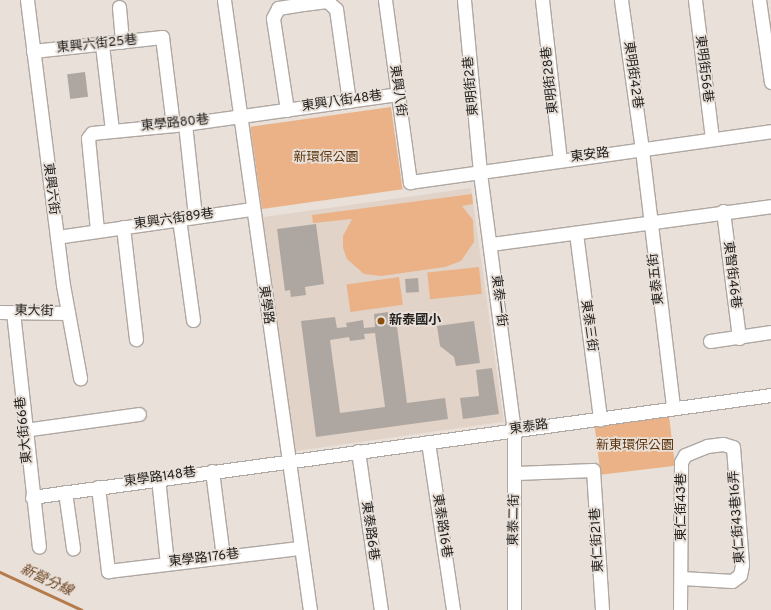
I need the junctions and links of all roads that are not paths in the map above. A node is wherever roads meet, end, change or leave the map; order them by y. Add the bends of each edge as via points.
1 (27, 0) edge
2 (224, 0) edge
3 (385, 0) edge
4 (464, 0) edge
5 (542, 0) edge
6 (621, 0) edge
7 (695, 0) edge
8 (759, 0) edge
9 (303, 2) edge
10 (119, 7) dead end
11 (122, 42) junction
12 (102, 45) junction
13 (33, 51) junction
14 (771, 82) edge
15 (398, 94) junction
16 (349, 101) junction
17 (287, 110) junction
18 (239, 117) junction
19 (179, 125) junction
20 (112, 130) junction
21 (771, 131) edge
22 (712, 139) junction
23 (642, 150) junction
24 (560, 160) junction
25 (480, 173) junction
26 (410, 182) joint
27 (771, 206) edge
28 (251, 209) junction
29 (723, 211) junction
30 (195, 216) junction
31 (180, 219) junction
32 (651, 222) junction
33 (123, 227) junction
34 (96, 230) junction
35 (576, 233) junction
36 (57, 237) junction
37 (491, 244) junction
38 (0, 312) edge
39 (13, 312) junction
40 (68, 313) junction
41 (193, 320) dead end
42 (771, 332) edge
43 (739, 338) junction
44 (136, 340) dead end
45 (710, 341) dead end
46 (80, 378) dead end
47 (771, 395) edge
48 (673, 408) junction
49 (139, 414) dead end
50 (600, 419) junction
51 (24, 430) junction
52 (514, 430) junction
53 (428, 442) junction
54 (733, 447) joint
55 (358, 451) junction
56 (288, 462) junction
57 (212, 471) junction
58 (516, 473) junction
59 (158, 478) junction
60 (98, 488) junction
61 (66, 492) junction
62 (32, 497) junction
63 (39, 547) dead end
64 (73, 548) dead end
65 (300, 548) junction
66 (223, 557) junction
67 (167, 564) junction
68 (682, 578) junction
69 (310, 610) edge
70 (381, 610) edge
71 (453, 610) edge
72 (514, 610) edge
73 (602, 610) edge
74 (680, 610) edge

1 - 13 street, 東興六街
2 - 18 street, 東學路
3 - 15 street, 東興八街
4 - 25 street, 東明街2巷
5 - 24 street, 東明街28巷
6 - 23 street, 東明街42巷
7 - 22 street, 東明街56巷
8 - 14 street
9 - 16 street via 332,3 338,17
9 - 17 street via 278,8 273,18
10 - 11 street
11 - 12 street, 東興六街25巷
11 - 19 street, 東興六街25巷 via 162,37
12 - 13 street, 東興六街25巷
12 - 20 street
13 - 36 street, 東興六街
15 - 16 street, 東興八街48巷
15 - 26 street, 東興八街
16 - 17 street, 東興八街48巷
17 - 18 street, 東興八街48巷
18 - 19 street, 東學路80巷
18 - 28 street, 東學路
19 - 20 street, 東學路80巷
19 - 30 street
20 - 34 street via 92,133 88,138
21 - 22 street, 東安路
22 - 23 street, 東安路
23 - 24 street, 東安路
23 - 32 street, 東泰五街
24 - 25 street, 東安路
25 - 26 street, 東安路
25 - 37 street, 東泰一街
27 - 29 street
28 - 30 street, 東興六街89巷
28 - 56 street, 東學路
29 - 32 street
29 - 43 street, 東智街46巷
30 - 31 street, 東興六街89巷
31 - 33 street, 東興六街89巷
31 - 41 street
32 - 35 street
32 - 48 street, 東泰五街
33 - 34 street, 東興六街89巷
33 - 44 street
34 - 36 street, 東興六街89巷
35 - 37 street
35 - 50 street, 東泰三街
36 - 40 street, 東興六街
37 - 52 street, 東泰一街
38 - 39 street, 東大街
39 - 40 street, 東大街
39 - 51 street, 東大街66巷
40 - 46 street, 東興六街
42 - 43 street
43 - 45 street
47 - 48 street, 東泰路
48 - 50 street, 東泰路
49 - 51 street
50 - 52 street, 東泰路
51 - 62 street, 東大街66巷
52 - 53 street, 東泰路
52 - 58 street, 東泰二街
53 - 55 street, 東泰路
53 - 71 street, 東泰路16巷
54 - 68 street, 東仁街43巷 via 723,444 707,446 685,454 681,462
54 - 68 street, 東仁街43巷16弄 via 742,565 740,576 732,580
55 - 56 street, 東泰路
55 - 70 street, 東泰路6巷
56 - 57 street, 東學路148巷
56 - 65 street, 東學路
57 - 59 street, 東學路148巷
57 - 66 street
58 - 72 street, 東泰二街
58 - 73 street, 東仁街21巷 via 594,470
59 - 60 street, 東學路148巷
59 - 67 street
60 - 61 street, 東學路148巷
60 - 67 street, 東學路176巷 via 108,571
61 - 62 street, 東學路148巷
61 - 64 street
62 - 63 street, 東大街66巷
65 - 66 street, 東學路176巷
65 - 69 street, 東學路
66 - 67 street, 東學路176巷
68 - 74 street, 東仁街43巷

